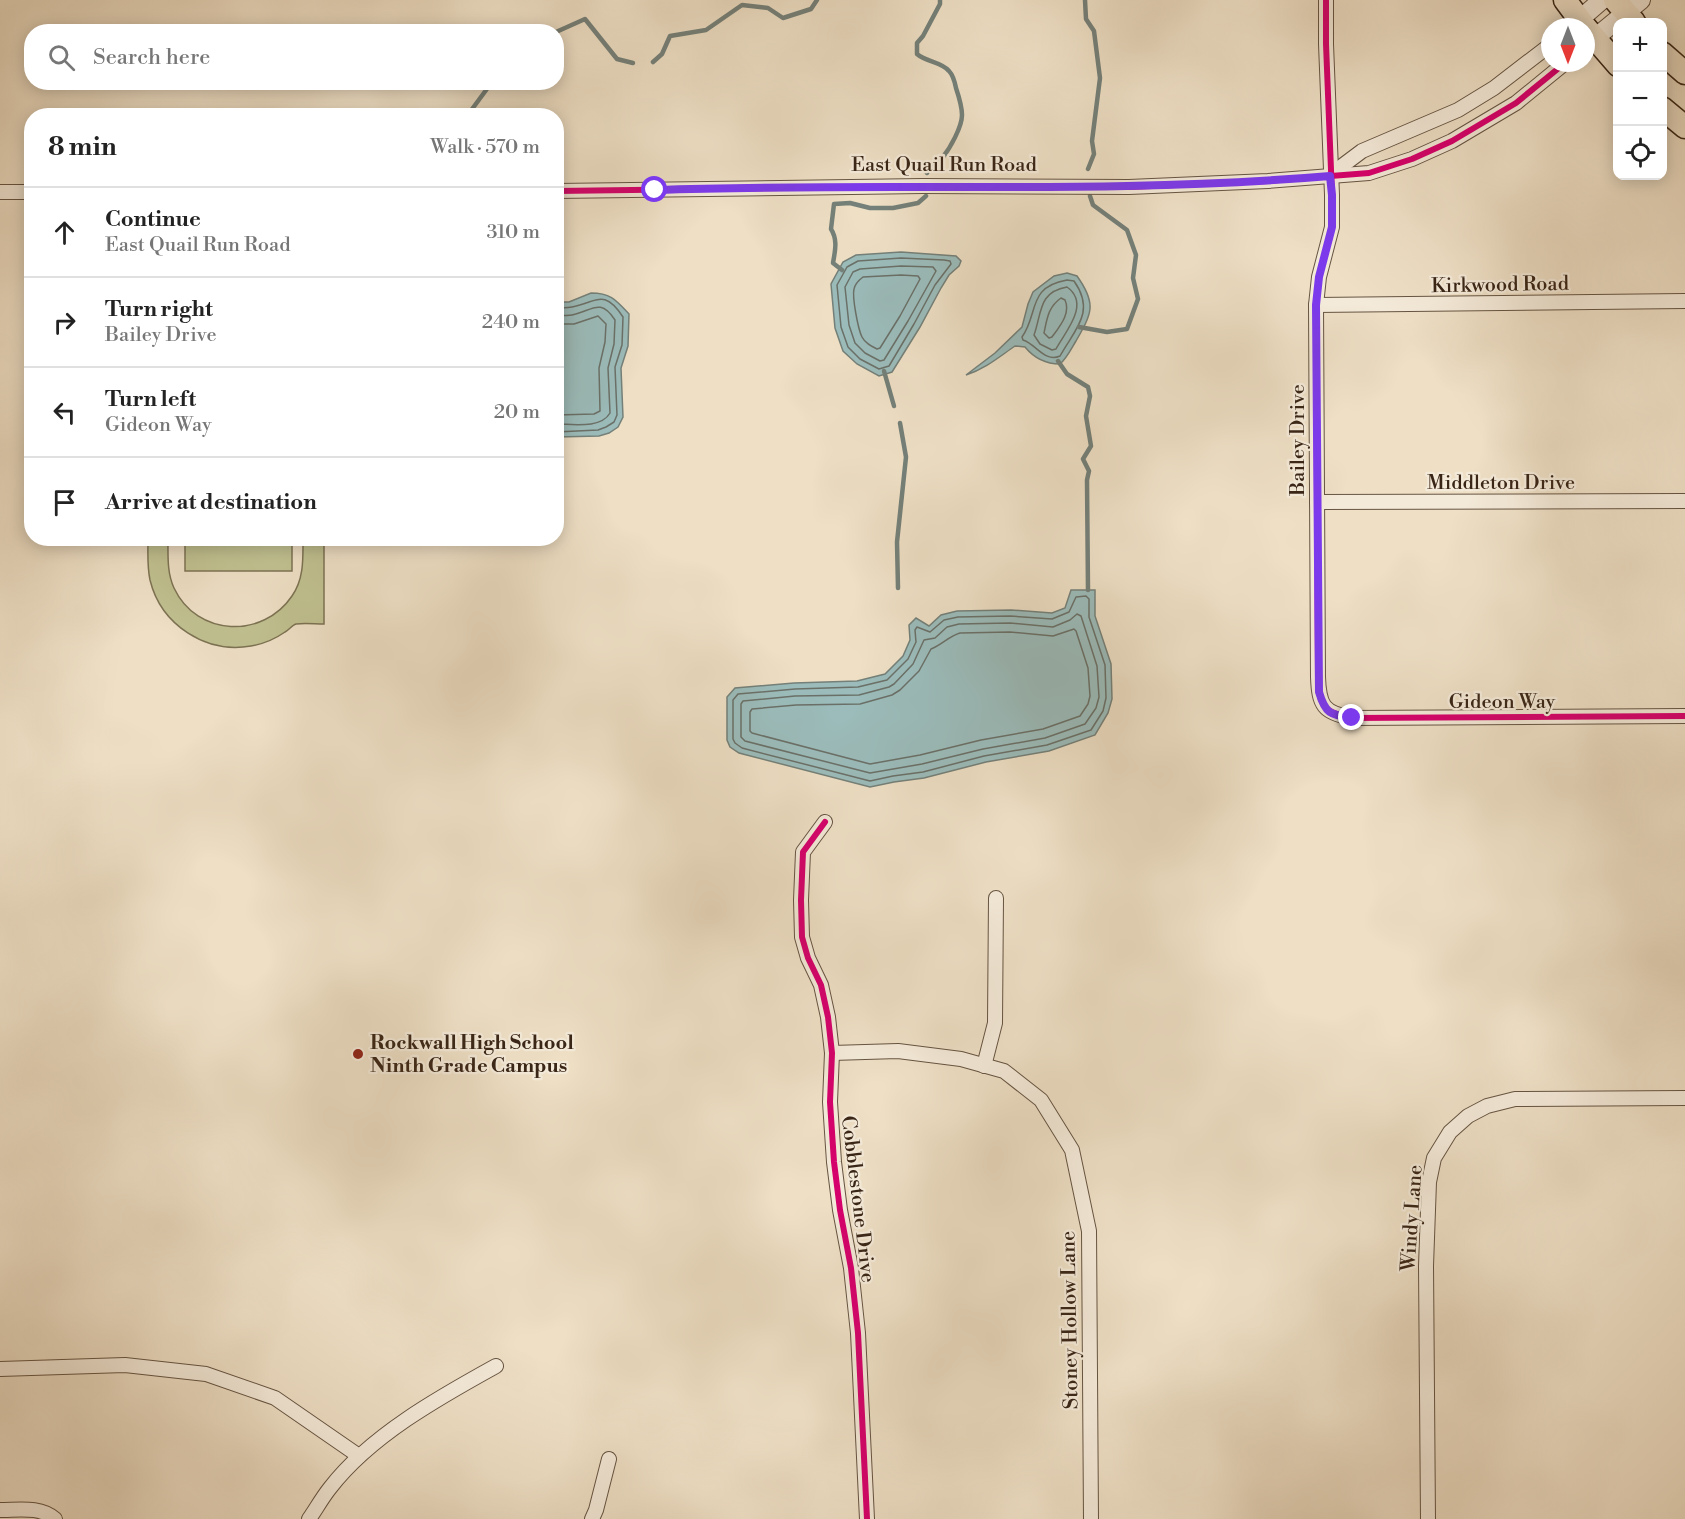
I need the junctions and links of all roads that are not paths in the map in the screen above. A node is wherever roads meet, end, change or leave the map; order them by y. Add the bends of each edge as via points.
1 (1326, 0) edge
2 (1565, 0) edge
3 (1602, 0) edge
4 (1629, 9) edge
5 (1576, 18) edge
6 (1592, 18) edge
7 (1595, 26) edge
8 (1595, 42) edge
9 (1541, 52) edge
10 (1667, 57) edge
11 (1613, 61) edge
12 (1554, 72) edge
13 (1685, 73) edge
14 (1667, 112) edge
15 (1685, 127) edge
16 (1330, 176) junction
17 (564, 191) edge
18 (0, 192) edge
19 (24, 192) edge
20 (1685, 301) edge
21 (1316, 305) junction
22 (1685, 501) edge
23 (1317, 502) junction
24 (1323, 706) joint
25 (1685, 716) edge
26 (825, 822) dead end
27 (996, 898) dead end
28 (832, 1053) junction
29 (984, 1066) junction
30 (1685, 1098) edge
31 (496, 1366) dead end
32 (0, 1369) edge
33 (359, 1456) junction
34 (609, 1459) dead end
35 (0, 1510) edge
36 (53, 1518) edge
37 (309, 1519) edge
38 (592, 1519) edge
39 (867, 1519) edge
40 (1091, 1519) edge
41 (1428, 1519) edge

1 - 16 street, Bailey Drive
2 - 5 main road
3 - 6 street
4 - 7 street
8 - 11 main road
9 - 16 street via 1458,110 1362,151
10 - 13 main road
12 - 16 street, East Quail Run Road via 1516,103 1452,141 1369,173
14 - 15 main road
16 - 17 street, East Quail Run Road via 1129,187
16 - 21 street, Bailey Drive via 1332,227
18 - 19 street
20 - 21 street, Kirkwood Road
21 - 23 street, Bailey Drive
22 - 23 street, Middleton Drive
23 - 24 street, Bailey Drive via 1318,684
24 - 25 street, Gideon Way via 1336,716 1352,718
26 - 28 street, Cobblestone Drive via 803,852 801,926 808,958 821,985
27 - 29 street via 995,1023
28 - 29 street, Stoney Hollow Lane via 898,1051 962,1059
28 - 39 street, Cobblestone Drive via 834,1162 858,1333
29 - 40 street, Stoney Hollow Lane via 1004,1071 1041,1100 1072,1150 1089,1231
30 - 41 street, Windy Lane via 1515,1099 1468,1116 1445,1139 1434,1158 1429,1182
31 - 33 street via 408,1419
32 - 33 street via 125,1365 206,1374 275,1398
33 - 37 street
34 - 38 street
35 - 36 street via 39,1510

